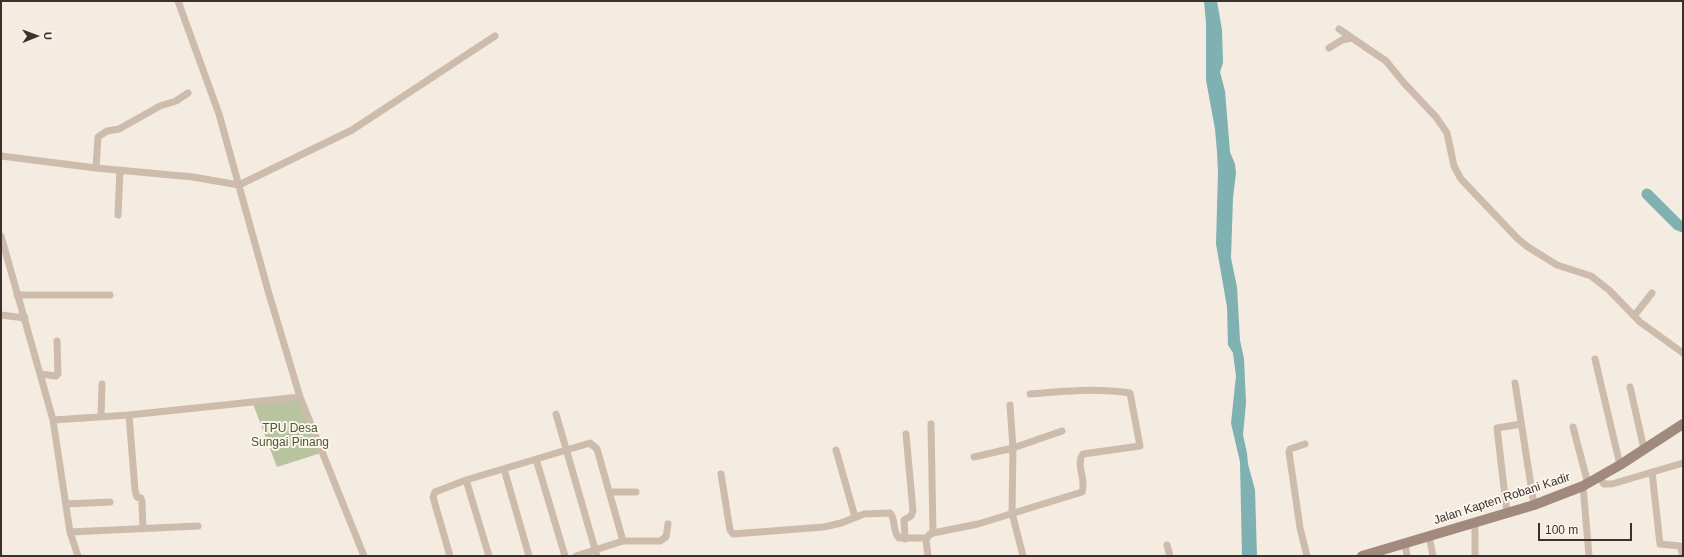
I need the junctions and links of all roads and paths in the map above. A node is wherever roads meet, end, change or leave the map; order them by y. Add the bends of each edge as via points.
1 (178, 1) edge
2 (1339, 29) dead end
3 (495, 36) dead end
4 (1352, 38) junction
5 (1329, 48) dead end
6 (188, 93) dead end
7 (1, 156) edge
8 (96, 168) junction
9 (120, 170) junction
10 (240, 185) junction
11 (118, 215) dead end
12 (1, 236) edge
13 (1652, 293) dead end
14 (17, 295) junction
15 (110, 295) dead end
16 (1, 315) edge
17 (1634, 316) junction
18 (25, 318) junction
19 (57, 341) dead end
20 (1683, 353) edge
21 (1595, 359) dead end
22 (41, 374) junction
23 (1516, 383) dead end
24 (102, 384) dead end
25 (1630, 387) dead end
26 (1030, 394) dead end
27 (300, 397) junction
28 (1010, 405) dead end
29 (556, 414) dead end
30 (129, 415) junction
31 (101, 416) junction
32 (52, 420) junction
33 (931, 424) dead end
34 (1521, 424) junction
35 (1683, 424) edge
36 (1573, 427) dead end
37 (1062, 431) dead end
38 (906, 434) dead end
39 (1305, 444) dead end
40 (1013, 448) junction
41 (1644, 449) junction
42 (836, 450) dead end
43 (566, 451) junction
44 (974, 457) dead end
45 (536, 460) junction
46 (1683, 463) edge
47 (1620, 465) junction
48 (504, 469) junction
49 (1652, 472) junction
50 (722, 474) dead end
51 (1600, 478) junction
52 (466, 480) junction
53 (1585, 485) junction
54 (609, 492) junction
55 (636, 492) dead end
56 (110, 502) dead end
57 (66, 504) junction
58 (1534, 505) junction
59 (1012, 513) junction
60 (1507, 513) junction
61 (855, 517) junction
62 (1475, 522) junction
63 (668, 524) dead end
64 (198, 526) dead end
65 (143, 529) junction
66 (70, 532) junction
67 (933, 533) junction
68 (1429, 536) junction
69 (927, 538) junction
70 (905, 539) junction
71 (623, 542) junction
72 (1405, 543) junction
73 (1167, 545) dead end
74 (596, 553) edge
75 (78, 556) edge
76 (364, 556) edge
77 (450, 556) edge
78 (489, 556) edge
79 (529, 556) edge
80 (565, 556) edge
81 (576, 556) edge
82 (928, 556) edge
83 (1023, 556) edge
84 (1170, 556) edge
85 (1307, 556) edge
86 (1362, 556) edge
87 (1407, 556) edge
88 (1433, 556) edge
89 (1475, 556) edge
90 (1589, 556) edge
91 (1683, 556) edge

1 - 10 street via 219,114
2 - 4 street
3 - 10 street via 352,130
4 - 5 street via 1342,40
4 - 17 street via 1386,61 1436,117 1447,133 1454,166 1461,179 1518,239 1557,265 1591,276
6 - 8 street via 119,129 98,136
7 - 8 street
8 - 9 street
9 - 10 street via 193,177
9 - 11 street
10 - 27 street
12 - 14 street
13 - 17 street
14 - 15 street
14 - 18 street
16 - 18 street
17 - 20 street
18 - 22 street
19 - 22 street via 58,374
21 - 47 street
22 - 32 street
23 - 34 street
24 - 31 street
25 - 41 street
26 - 59 street via 1088,390 1130,393 1140,446 1083,454 1080,458 1084,487 1082,492
27 - 30 street
27 - 76 street
28 - 40 street
29 - 43 street
30 - 31 street
30 - 65 street via 135,490 136,497 141,498 142,502
31 - 32 street
32 - 57 street
33 - 67 street
34 - 58 street
34 - 60 street via 1497,428
35 - 41 main road, Jalan Kapten Robani Kadir
36 - 53 street
37 - 40 street
38 - 70 street via 913,511 912,516 904,520
39 - 85 street via 1290,449 1289,452 1300,528
40 - 44 street
40 - 59 street
41 - 47 main road, Jalan Kapten Robani Kadir
42 - 61 street
43 - 45 street
43 - 54 street via 590,443 594,446
43 - 74 street
45 - 48 street
45 - 80 street
46 - 49 street
47 - 51 main road, Jalan Kapten Robani Kadir
48 - 52 street
48 - 79 street
49 - 51 street via 1606,485
49 - 91 street via 1660,544 1680,546
50 - 61 street via 730,530 733,534 824,527
51 - 53 main road, Jalan Kapten Robani Kadir
52 - 77 street via 433,494
52 - 78 street
53 - 58 main road, Jalan Kapten Robani Kadir
53 - 90 street
54 - 55 street
54 - 71 street
56 - 57 street
57 - 66 street
58 - 60 main road, Jalan Kapten Robani Kadir
59 - 67 street via 971,526
59 - 83 street
60 - 62 main road, Jalan Kapten Robani Kadir
61 - 70 street via 866,513 891,513 897,537
62 - 68 main road, Jalan Kapten Robani Kadir
62 - 89 street
63 - 71 street via 666,537 660,541
64 - 65 street
65 - 66 street
66 - 75 street
67 - 69 street
68 - 72 main road, Jalan Kapten Robani Kadir
68 - 88 street
69 - 70 street
69 - 82 street
71 - 74 street
72 - 86 main road, Jalan Kapten Robani Kadir
72 - 87 street
73 - 84 street
74 - 81 street

